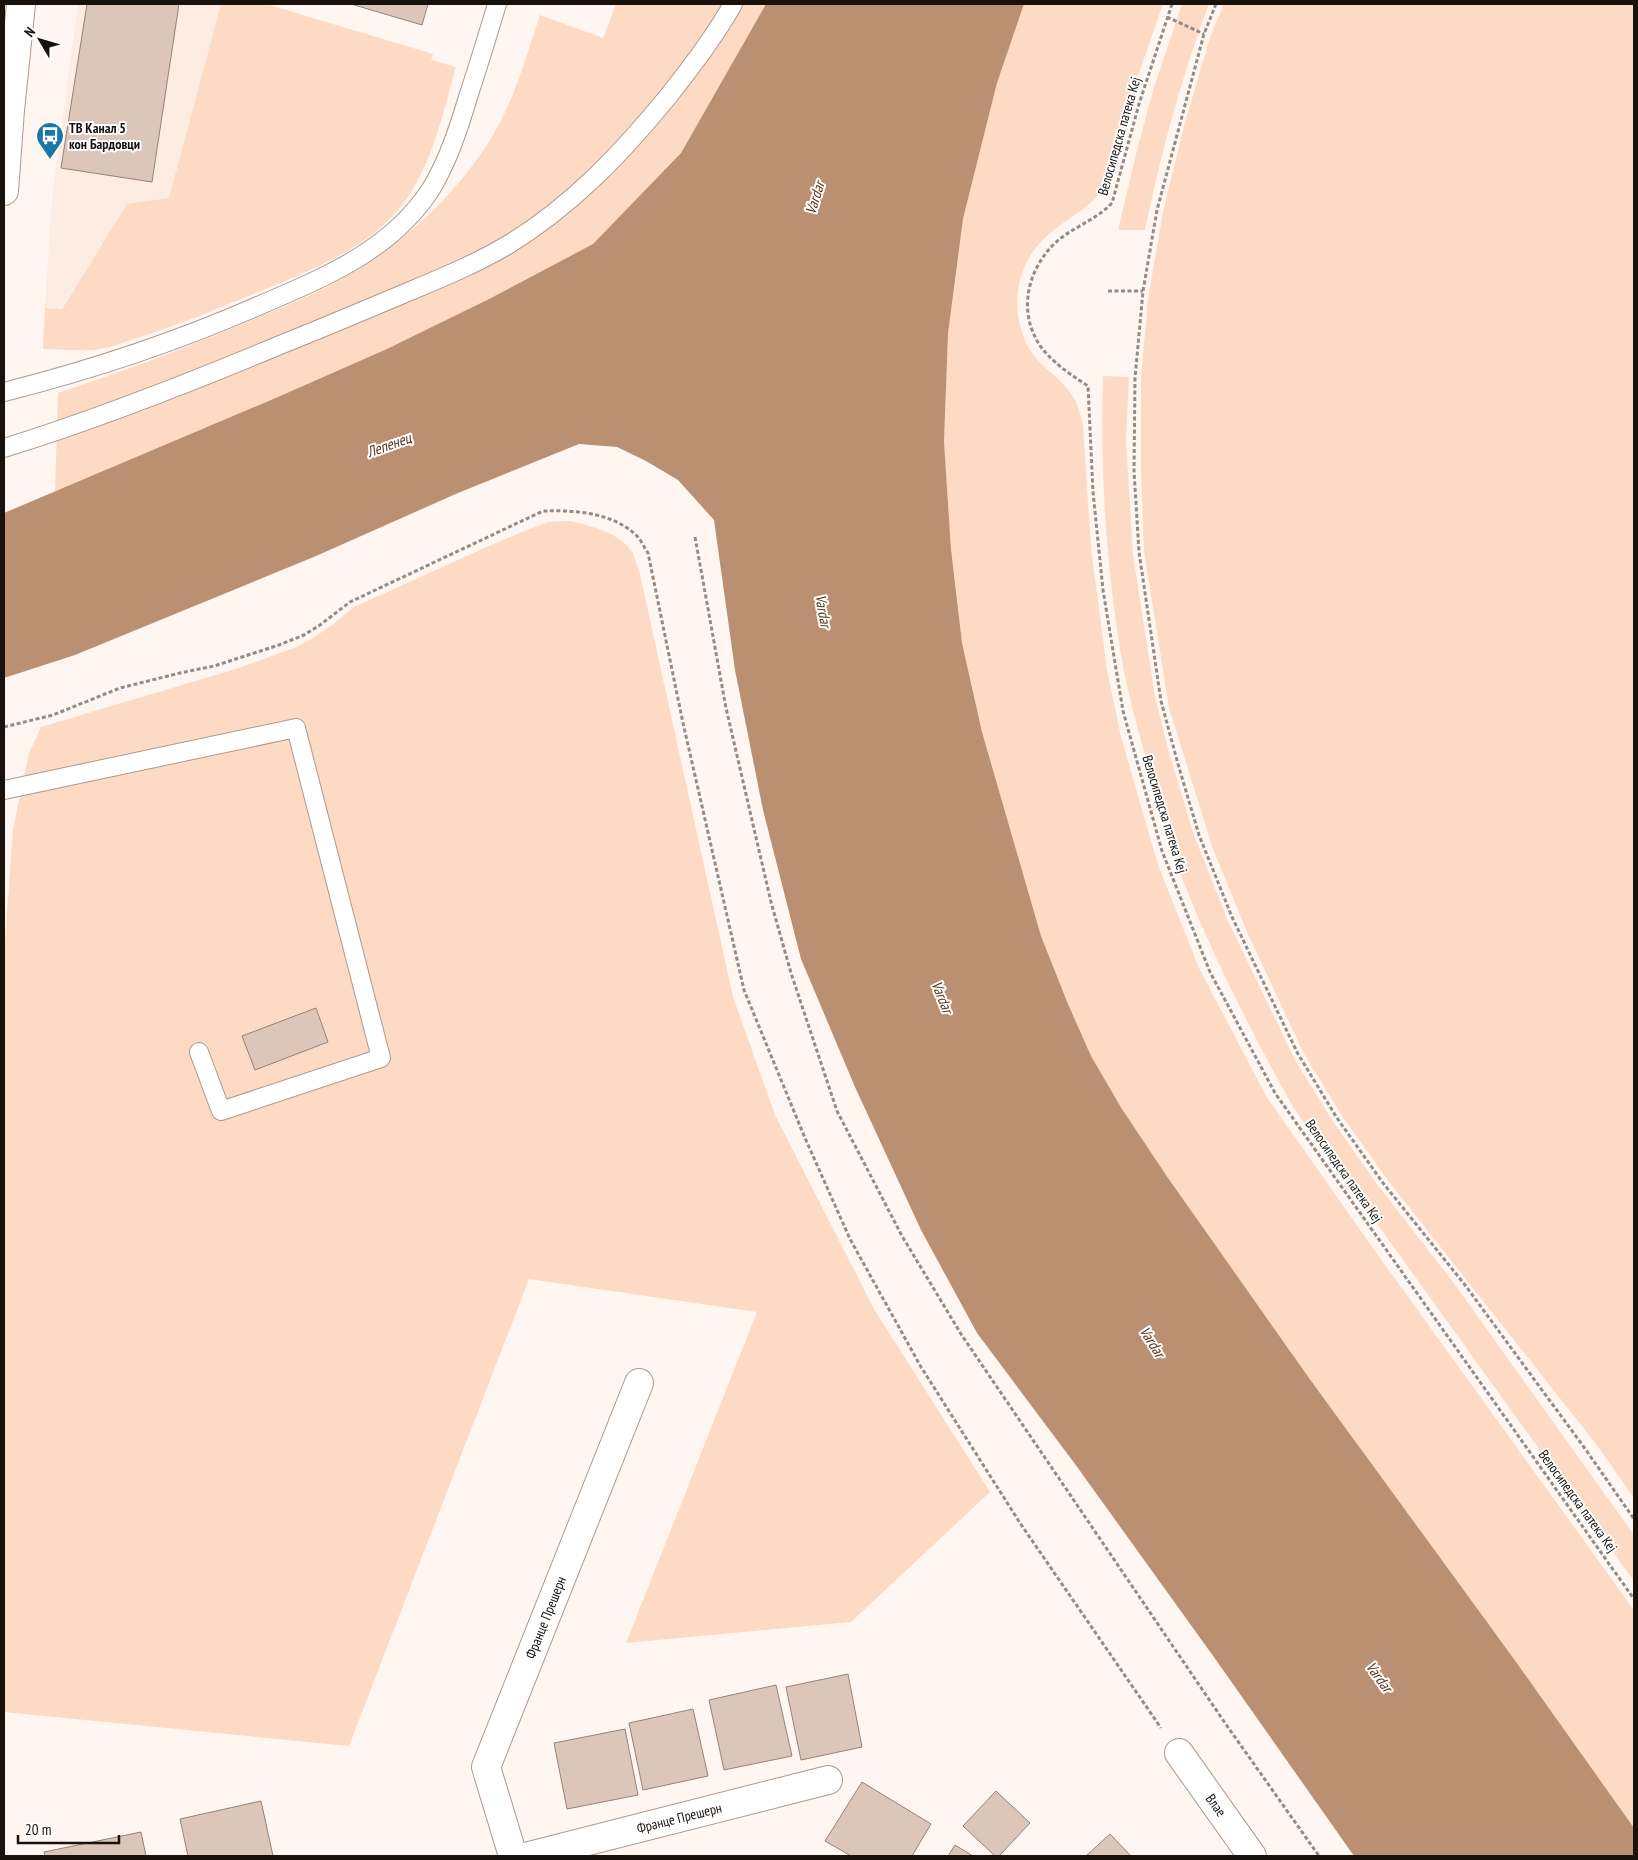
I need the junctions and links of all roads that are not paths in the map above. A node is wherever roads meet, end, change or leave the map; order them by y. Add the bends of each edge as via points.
1 (21, 4) edge
2 (497, 4) edge
3 (733, 4) edge
4 (4, 191) edge
5 (4, 392) edge
6 (4, 448) edge
7 (4, 790) edge
8 (199, 1052) dead end
9 (639, 1383) dead end
10 (1179, 1753) road end
11 (828, 1780) dead end
12 (513, 1856) edge
13 (529, 1856) edge
14 (1252, 1856) edge

1 - 4 street
2 - 5 lane via 456,138 430,189 399,228 364,255 317,280 180,338 106,364
3 - 6 lane via 711,41 631,141 569,201 506,246 459,270 238,363 57,432
7 - 8 lane via 296,728 381,1058 221,1111
9 - 12 street, Францe Прешерн via 486,1767
10 - 14 street, Влае
11 - 13 street, Франце Прешерн

